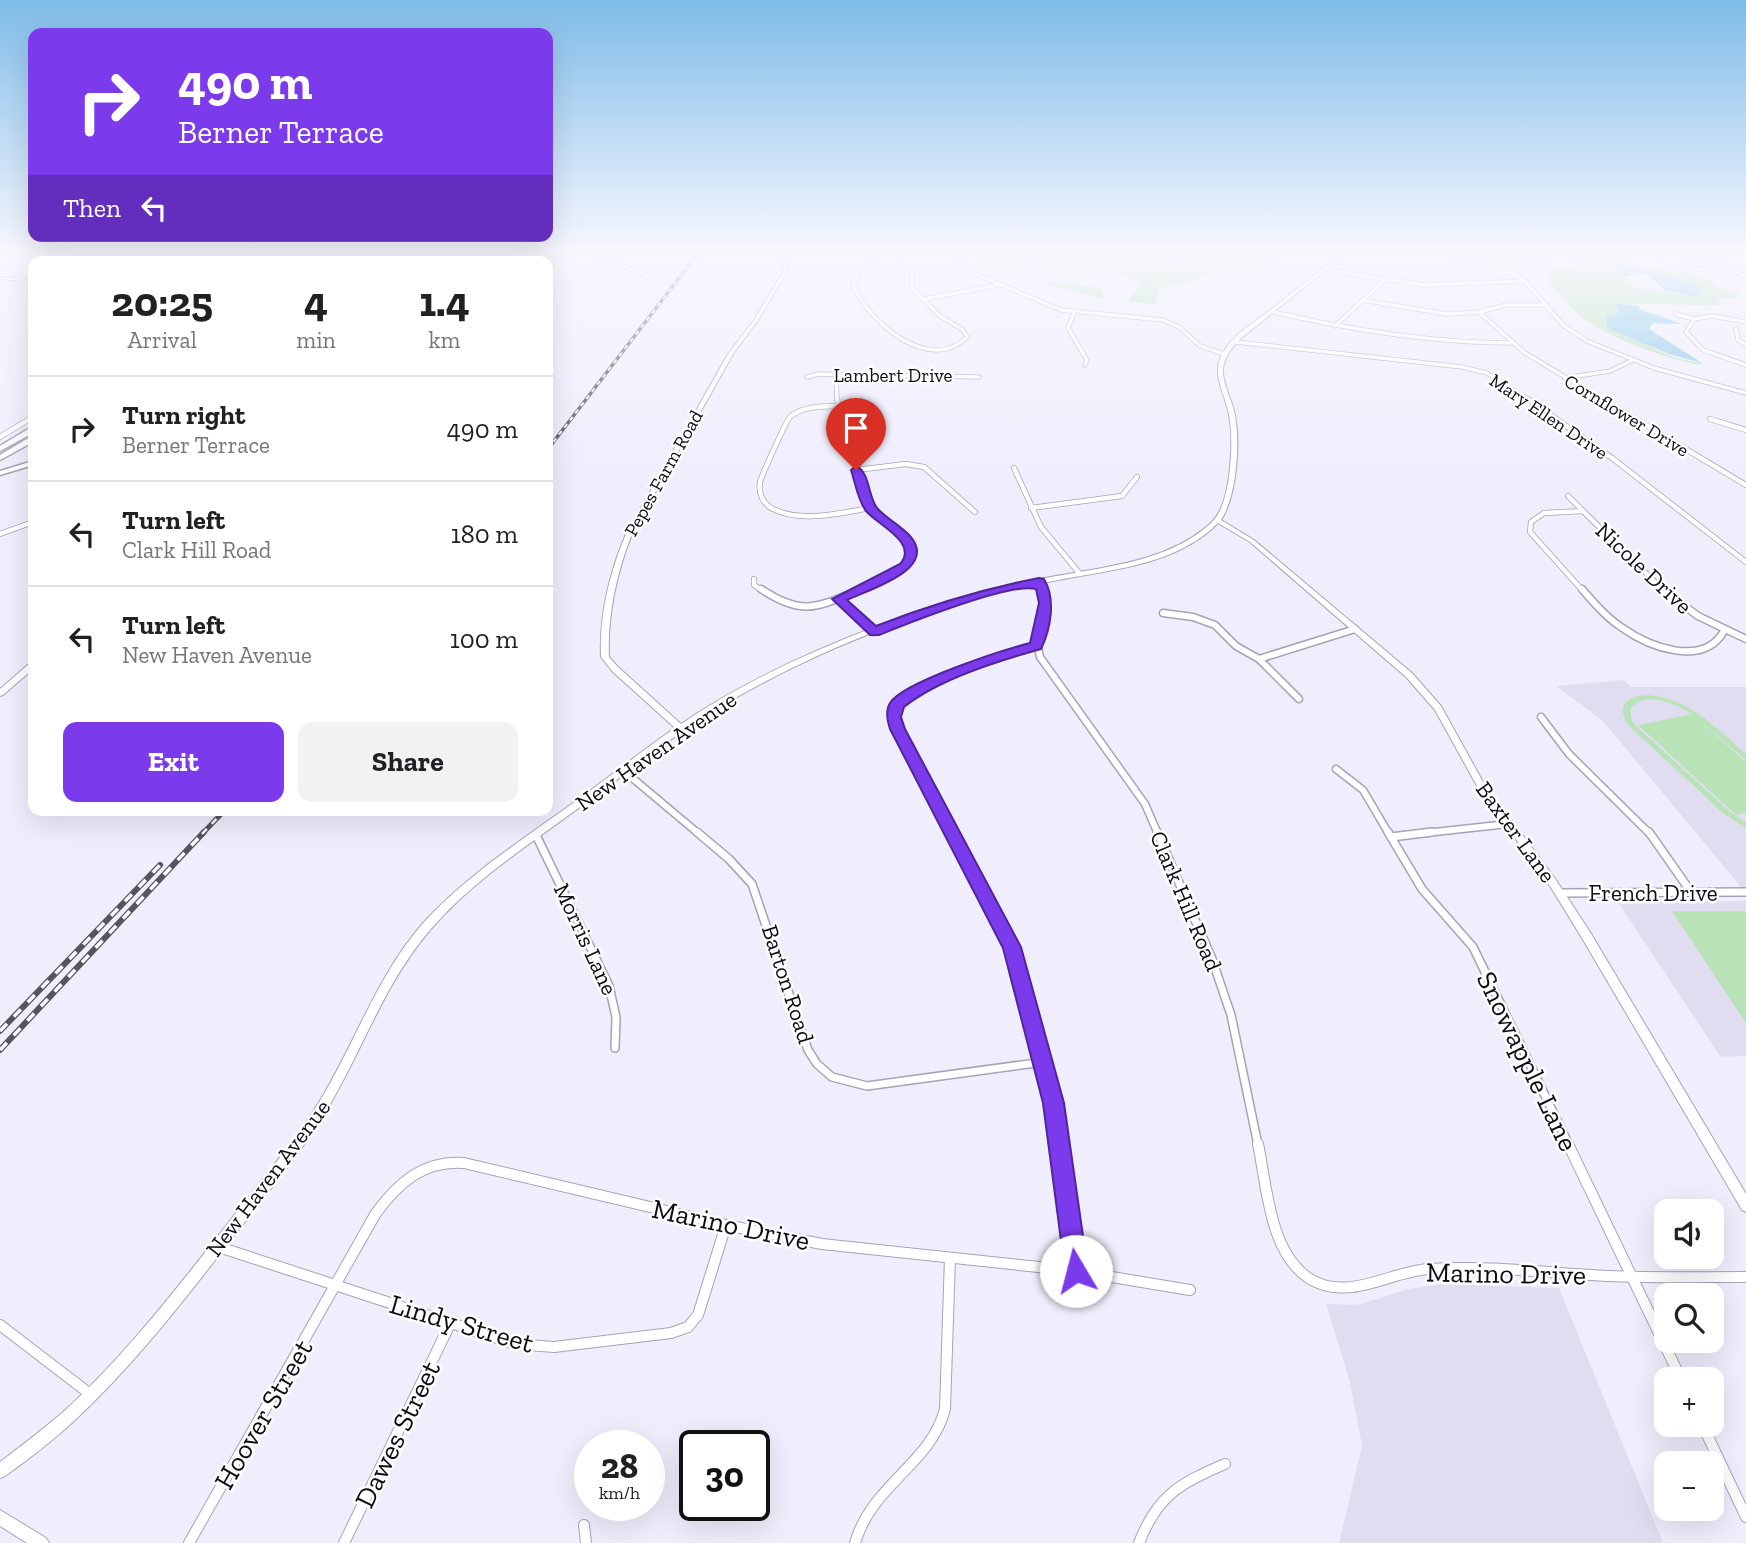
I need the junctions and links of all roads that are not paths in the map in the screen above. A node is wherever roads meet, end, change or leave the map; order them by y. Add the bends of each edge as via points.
1 (753, 324) edge
2 (886, 324) edge
3 (953, 324) edge
4 (1070, 324) edge
5 (1172, 324) edge
6 (1258, 324) edge
7 (1326, 324) edge
8 (1492, 324) edge
9 (1564, 324) edge
10 (1691, 324) edge
11 (1335, 326) joint
12 (1737, 329) dead end
13 (1235, 342) junction
14 (1513, 343) junction
15 (1746, 345) edge
16 (1224, 354) junction
17 (1633, 360) junction
18 (1085, 365) dead end
19 (1746, 365) edge
20 (836, 374) junction
21 (807, 377) dead end
22 (979, 377) dead end
23 (1565, 378) junction
24 (1746, 393) edge
25 (838, 406) junction
26 (1710, 419) dead end
27 (28, 420) edge
28 (1746, 430) edge
29 (28, 433) edge
30 (0, 437) edge
31 (28, 442) edge
32 (0, 449) edge
33 (0, 458) edge
34 (28, 465) edge
35 (1014, 468) dead end
36 (856, 470) junction
37 (0, 473) edge
38 (1138, 477) dead end
39 (1746, 485) edge
40 (1568, 496) dead end
41 (870, 508) junction
42 (1031, 508) junction
43 (1583, 511) junction
44 (975, 512) dead end
45 (1217, 520) junction
46 (28, 524) edge
47 (0, 534) edge
48 (1746, 562) edge
49 (1080, 574) junction
50 (754, 579) dead end
51 (1039, 582) junction
52 (838, 599) junction
53 (1163, 613) dead end
54 (1355, 629) junction
55 (1724, 631) junction
56 (874, 632) junction
57 (1746, 639) edge
58 (1036, 646) junction
59 (1259, 659) junction
60 (28, 669) edge
61 (0, 693) edge
62 (1299, 699) dead end
63 (1541, 717) dead end
64 (681, 729) junction
65 (1336, 769) dead end
66 (624, 771) junction
67 (1508, 824) junction
68 (536, 835) junction
69 (1391, 837) junction
70 (1691, 892) junction
71 (1746, 892) edge
72 (1560, 893) junction
73 (615, 1048) dead end
74 (1043, 1062) junction
75 (1746, 1206) edge
76 (726, 1226) junction
77 (217, 1246) junction
78 (1284, 1250) joint
79 (950, 1258) junction
80 (1076, 1271) junction
81 (1633, 1277) junction
82 (1746, 1277) edge
83 (337, 1284) junction
84 (1190, 1290) dead end
85 (450, 1324) junction
86 (0, 1325) edge
87 (1675, 1367) edge
88 (92, 1395) junction
89 (1708, 1437) edge
90 (1226, 1464) dead end
91 (0, 1471) edge
92 (0, 1517) edge
93 (1746, 1517) edge
94 (584, 1525) dead end
95 (41, 1543) edge
96 (189, 1543) edge
97 (344, 1543) edge
98 (586, 1543) edge
99 (855, 1543) edge
100 (1139, 1543) edge

1 - 64 street, Pepes Farm Road via 731,354 629,534 612,592 605,657
2 - 3 street via 904,344 921,348 964,341 965,331
4 - 18 street via 1087,360
5 - 16 street via 1200,346
6 - 13 main road
7 - 11 street
8 - 14 street, Cornflower Drive
9 - 17 street
10 - 19 street via 1686,332 1691,341
11 - 14 street
12 - 15 street via 1738,340
13 - 16 main road
13 - 48 street, Mary Ellen Drive via 1455,366 1491,375 1612,458
14 - 23 street, Cornflower Drive
16 - 45 main road via 1221,380 1234,430 1228,495
17 - 23 street via 1610,371
17 - 24 street
20 - 21 street, Lambert Drive
20 - 22 street, Lambert Drive
20 - 25 street
23 - 39 street, Cornflower Drive
25 - 36 street
25 - 41 street via 806,409 789,418 760,482 760,493 775,509 800,516
26 - 28 street
27 - 30 street
29 - 32 highway
31 - 33 highway
34 - 37 highway
35 - 42 street
36 - 41 street
36 - 44 street via 923,466
38 - 42 street via 1122,496
40 - 43 street, Nicole Drive
41 - 52 street via 906,539 913,550 911,559 901,569
42 - 49 street
43 - 55 street, Nicole Drive via 1673,601
43 - 55 street via 1541,514 1529,529 1611,622 1641,641 1685,652 1712,647
45 - 49 main road, New Haven Avenue via 1168,552
45 - 54 main road, Baxter Lane via 1252,541
46 - 47 street
49 - 51 main road, New Haven Avenue
50 - 52 street via 754,585 796,607 820,607
51 - 56 main road, New Haven Avenue via 968,598
51 - 58 street via 1045,603
52 - 56 street
53 - 59 street via 1212,624
54 - 59 street
54 - 67 main road, Baxter Lane via 1409,675 1438,708
55 - 57 street, Nicole Drive
56 - 64 main road, New Haven Avenue via 750,687
58 - 74 street via 914,691 897,705 894,717 1012,947
58 - 78 street, Clark Hill Road via 1144,804 1212,959 1231,1015
59 - 62 street
60 - 61 main road
63 - 70 street via 1569,754 1648,831
64 - 66 main road, New Haven Avenue
65 - 69 street, Snowapple Lane via 1363,790
66 - 68 main road, New Haven Avenue
66 - 74 street, Barton Road via 729,859 752,884 808,1050 832,1077 867,1086
67 - 69 street
67 - 72 main road, Baxter Lane
68 - 73 street, Morris Lane via 609,986 618,1029
68 - 77 main road, New Haven Avenue via 451,902 416,941 378,997 325,1104
69 - 81 street, Snowapple Lane via 1422,890 1473,947
70 - 71 street, French Drive
70 - 72 street, French Drive
72 - 75 main road, Baxter Lane
74 - 80 street via 1054,1103
76 - 79 street, Marino Drive via 822,1244
76 - 83 street, Marino Drive via 464,1163 441,1162 413,1173 392,1191
76 - 85 street, Lindy Street via 702,1307 683,1330 538,1348
77 - 83 street, Lindy Street
77 - 88 main road, New Haven Avenue via 157,1325
78 - 81 street, Marino Drive via 1313,1281 1340,1288 1423,1269
79 - 80 street, Marino Drive
79 - 99 street via 942,1424 880,1495
80 - 84 street, Marino Drive
81 - 82 street, Marino Drive
81 - 87 street, Snowapple Lane
83 - 85 street, Lindy Street
83 - 96 street, Hoover Street
85 - 97 street, Dawes Street
86 - 88 street
88 - 91 main road, New Haven Avenue
89 - 93 street
90 - 100 street via 1163,1497
92 - 95 main road
94 - 98 street

